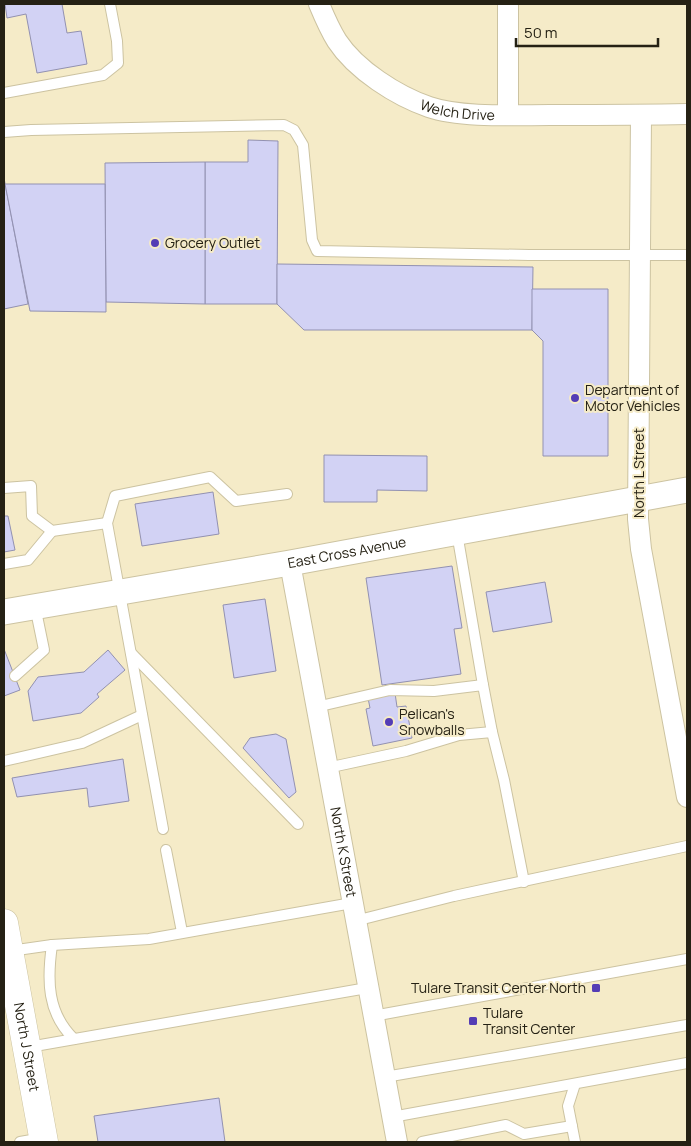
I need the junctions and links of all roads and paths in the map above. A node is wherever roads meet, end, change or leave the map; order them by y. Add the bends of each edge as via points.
1 (110, 4) edge
2 (319, 4) edge
3 (508, 4) edge
4 (4, 93) edge
5 (687, 114) edge
6 (508, 115) junction
7 (641, 115) junction
8 (4, 132) edge
9 (640, 255) junction
10 (687, 255) edge
11 (4, 488) edge
12 (687, 490) edge
13 (287, 494) dead end
14 (638, 500) junction
15 (107, 523) junction
16 (52, 531) junction
17 (457, 532) junction
18 (290, 563) junction
19 (4, 564) edge
20 (120, 591) junction
21 (35, 606) junction
22 (4, 612) edge
23 (131, 652) junction
24 (15, 676) dead end
25 (483, 685) junction
26 (316, 707) junction
27 (142, 715) junction
28 (492, 732) junction
29 (4, 761) edge
30 (327, 768) junction
31 (686, 785) edge
32 (298, 824) dead end
33 (163, 829) dead end
34 (687, 846) edge
35 (166, 850) dead end
36 (524, 882) junction
37 (354, 912) junction
38 (182, 932) junction
39 (5, 933) edge
40 (52, 945) junction
41 (687, 959) edge
42 (367, 988) junction
43 (373, 1016) junction
44 (687, 1025) edge
45 (74, 1039) junction
46 (27, 1047) junction
47 (687, 1063) edge
48 (385, 1077) junction
49 (575, 1084) junction
50 (392, 1118) junction
51 (572, 1126) junction
52 (36, 1141) edge
53 (397, 1142) edge
54 (422, 1142) edge
55 (575, 1142) edge

1 - 4 lane via 118,64 103,75
2 - 6 street, Welch Drive via 338,43 373,78 430,107
3 - 6 street
5 - 7 street, Welch Drive
6 - 7 street, Welch Drive
7 - 9 street, North L Street
8 - 9 lane via 284,125 294,130 303,145 312,240 317,252
9 - 10 lane
9 - 14 street, North L Street
11 - 16 lane via 32,486 32,516
12 - 14 street, East Cross Avenue
13 - 15 lane via 236,501 210,477 115,496
14 - 17 street, East Cross Avenue
14 - 31 street, North L Street via 641,549
15 - 16 lane
15 - 20 lane
16 - 19 lane via 28,560
17 - 18 street, East Cross Avenue
17 - 25 lane
18 - 20 street, East Cross Avenue
18 - 26 street, North K Street
20 - 21 street, East Cross Avenue
20 - 23 lane
21 - 22 street, East Cross Avenue
21 - 24 lane via 44,650
23 - 27 lane
23 - 32 lane
25 - 26 lane via 434,691 390,690
25 - 28 lane
26 - 30 street, North K Street
27 - 29 lane via 82,743
27 - 33 lane
28 - 30 lane via 459,736
28 - 36 lane
30 - 37 street, North K Street
34 - 36 lane
35 - 38 lane
36 - 37 lane
37 - 38 lane
37 - 42 street, North K Street
38 - 40 lane via 149,939
39 - 40 lane
39 - 46 main road, North J Street
40 - 45 lane via 49,986 57,1017
41 - 43 lane
42 - 43 street, North K Street
42 - 45 lane
43 - 48 street, North K Street
44 - 48 lane
45 - 46 lane
46 - 52 main road, North J Street
47 - 49 lane
48 - 50 street, North K Street
49 - 50 lane
49 - 51 lane via 568,1106
50 - 53 street, North K Street
51 - 54 lane via 524,1134 506,1125
51 - 55 lane

